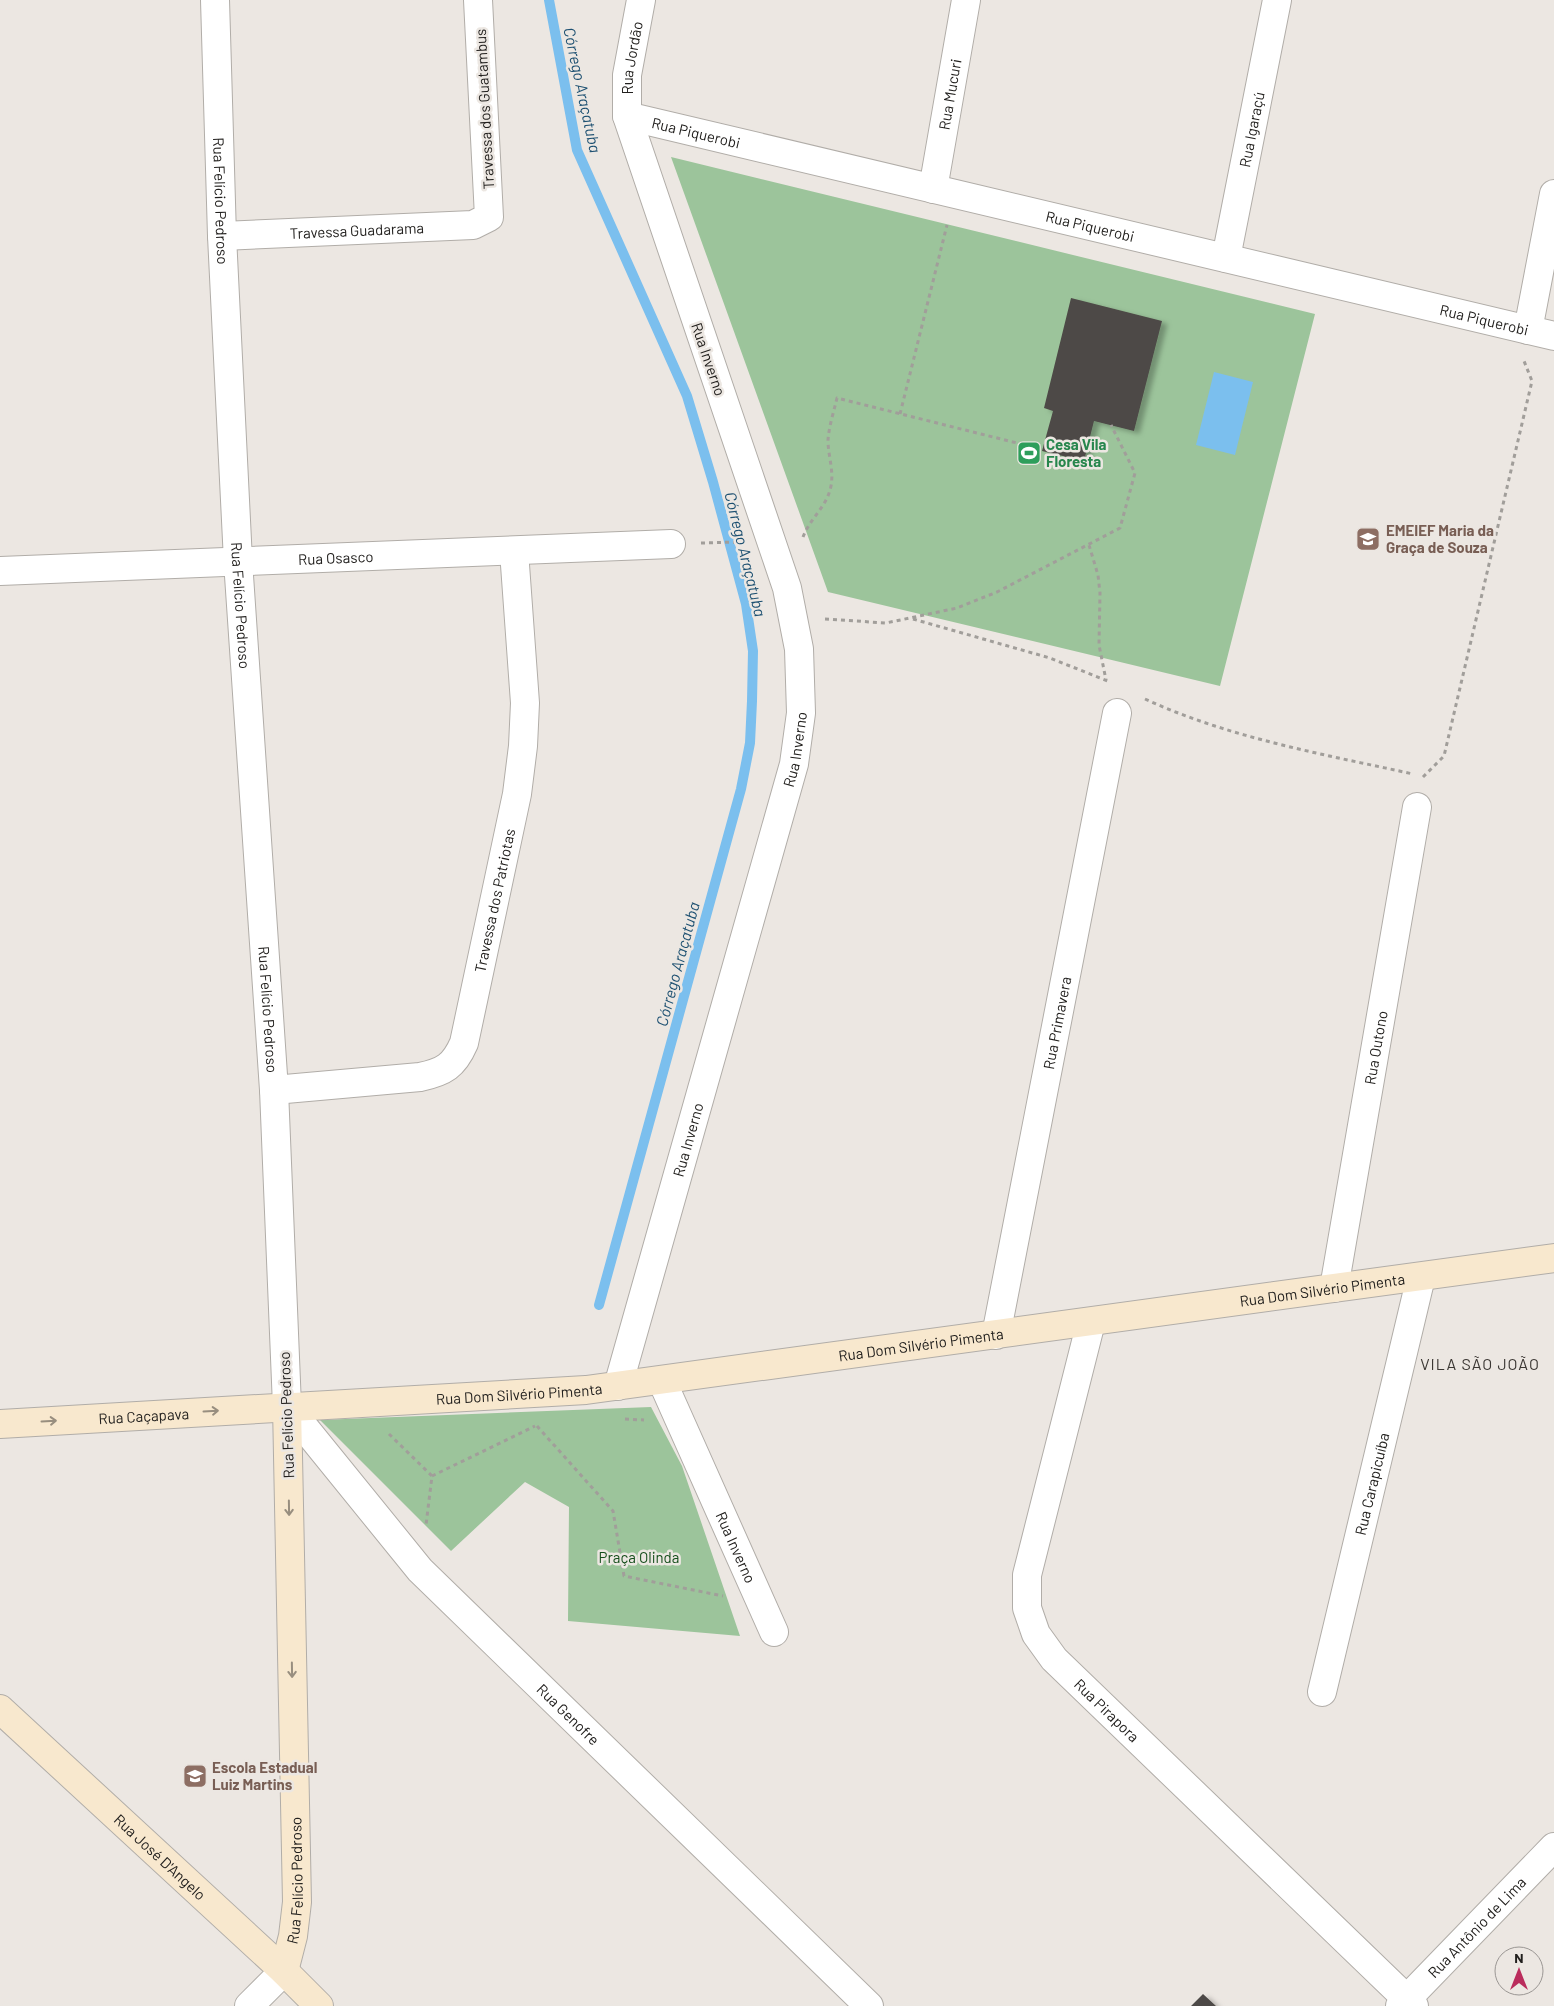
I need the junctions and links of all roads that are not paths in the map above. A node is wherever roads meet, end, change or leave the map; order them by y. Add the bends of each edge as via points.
1 (215, 0) edge
2 (478, 0) edge
3 (641, 0) edge
4 (966, 0) edge
5 (1278, 0) edge
6 (627, 116) junction
7 (944, 191) junction
8 (1554, 194) edge
9 (489, 217) joint
10 (222, 236) junction
11 (1226, 258) junction
12 (1541, 333) edge
13 (671, 544) dead end
14 (514, 551) junction
15 (238, 562) junction
16 (0, 571) edge
17 (1117, 713) dead end
18 (1417, 807) road end
19 (274, 1090) junction
20 (1554, 1258) edge
21 (1421, 1277) junction
22 (1334, 1288) junction
23 (1091, 1322) junction
24 (996, 1335) junction
25 (662, 1380) junction
26 (618, 1386) junction
27 (287, 1406) junction
28 (0, 1424) edge
29 (774, 1632) dead end
30 (1322, 1692) dead end
31 (0, 1709) edge
32 (1554, 1847) edge
33 (284, 1971) junction
34 (1407, 2004) edge
35 (249, 2006) edge
36 (319, 2006) edge
37 (869, 2006) edge

1 - 10 street, Rua Felício Pedroso
2 - 9 street, Travessa dos Guatambus
3 - 6 street, Rua Jordão via 627,75
4 - 7 street, Rua Mucuri
5 - 11 street, Rua Igaraçú
6 - 7 street, Rua Piquerobi
6 - 26 street, Rua Inverno via 787,588 799,649 801,714 794,764
7 - 11 street, Rua Piquerobi
8 - 12 street
9 - 10 street, Travessa Guadarama via 473,225
10 - 15 street, Rua Felício Pedroso
11 - 12 street, Rua Piquerobi
13 - 14 street, Rua Osasco
14 - 15 street, Rua Osasco
14 - 19 street, Travessa dos Patriotas via 525,703 523,746 517,794 459,1055 450,1066 420,1077
15 - 16 street, Rua Osasco
15 - 19 street, Rua Felício Pedroso
17 - 24 street, Rua Primavera
18 - 22 street, Rua Outono
19 - 27 street, Rua Felício Pedroso
20 - 21 street, Rua Dom Silvério Pimenta
21 - 22 street, Rua Dom Silvério Pimenta
21 - 30 street, Rua Carapicuíba
22 - 23 street, Rua Dom Silvério Pimenta
23 - 24 street, Rua Dom Silvério Pimenta
23 - 34 street, Rua Pirapora via 1027,1575 1027,1608 1036,1634 1054,1659
24 - 25 street, Rua Dom Silvério Pimenta
25 - 26 street, Rua Dom Silvério Pimenta
25 - 29 street, Rua Inverno
26 - 27 street, Rua Dom Silvério Pimenta
28 -> 27 street, Rua Caçapava
27 -> 33 street, Rua Felício Pedroso via 297,1902
27 - 37 street, Rua Genofre via 420,1570
31 - 33 street, Rua José D'Angelo
32 - 34 street, Rua Antônio de Lima
33 - 35 street
33 - 36 street, Rua José D'Angelo

